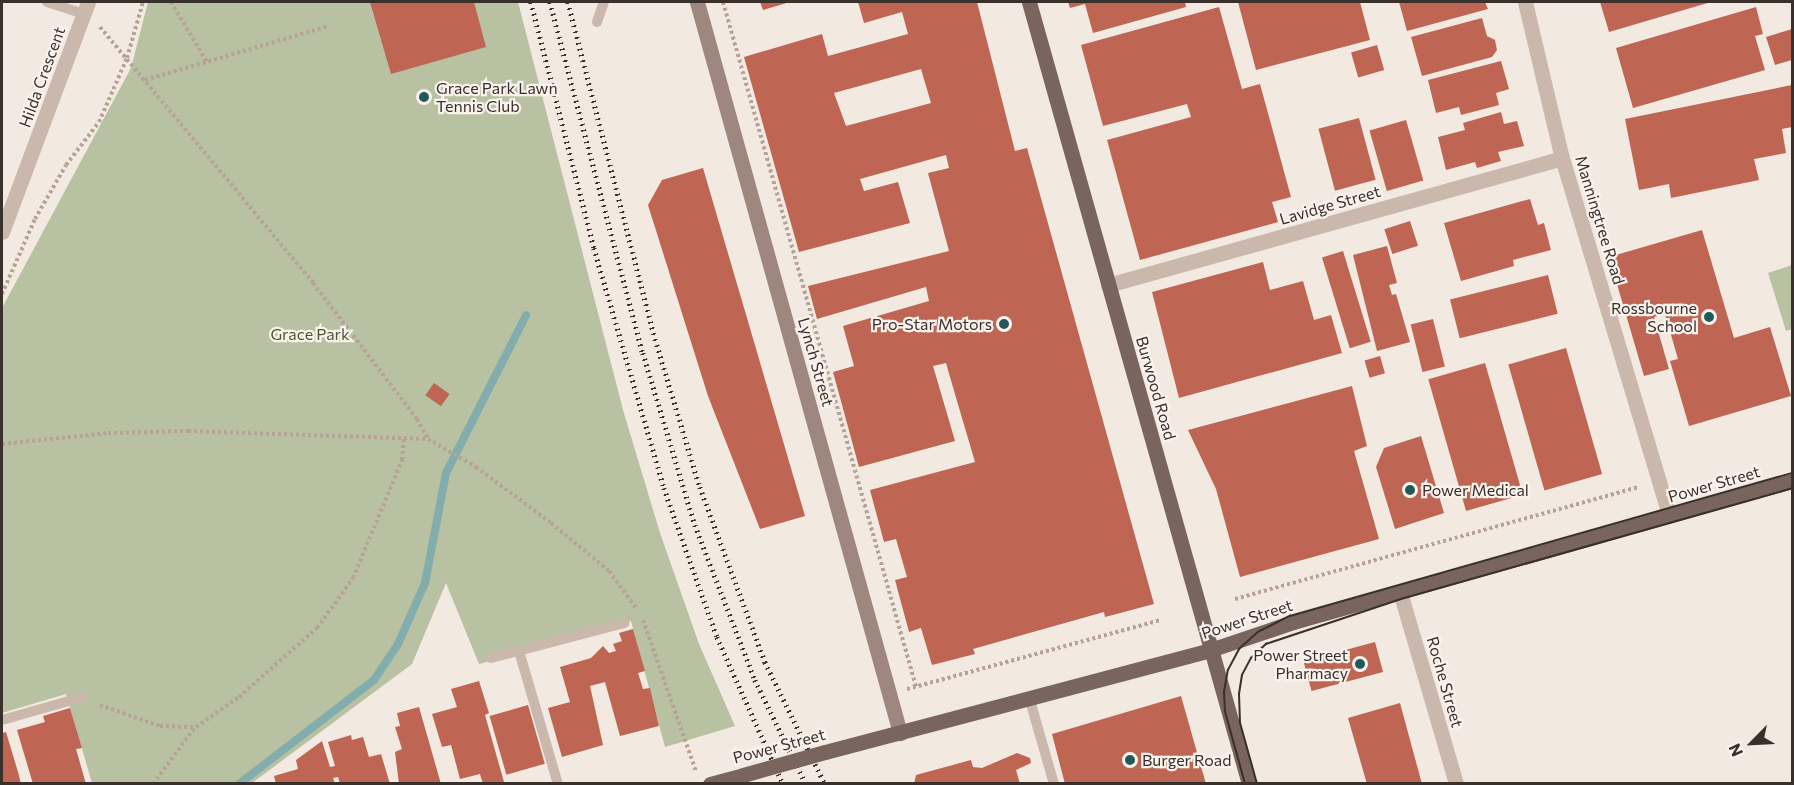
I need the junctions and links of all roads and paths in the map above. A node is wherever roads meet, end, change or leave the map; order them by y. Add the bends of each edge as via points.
1 (47, 2) edge
2 (143, 2) edge
3 (171, 2) edge
4 (604, 2) edge
5 (697, 2) edge
6 (723, 2) edge
7 (1029, 2) edge
8 (1525, 2) edge
9 (86, 8) edge
10 (597, 22) dead end
11 (328, 26) dead end
12 (127, 58) junction
13 (207, 62) junction
14 (145, 80) junction
15 (1562, 158) junction
16 (2, 232) edge
17 (1108, 285) junction
18 (2, 294) edge
19 (404, 439) junction
20 (428, 439) junction
21 (2, 444) edge
22 (476, 467) dead end
23 (1792, 481) edge
24 (1659, 482) junction
25 (1669, 515) junction
26 (1400, 592) junction
27 (1235, 598) dead end
28 (1161, 620) dead end
29 (624, 623) dead end
30 (1210, 650) junction
31 (519, 651) junction
32 (492, 658) dead end
33 (916, 687) junction
34 (889, 694) junction
35 (83, 697) joint
36 (1029, 697) junction
37 (2, 720) edge
38 (196, 727) junction
39 (900, 733) junction
40 (153, 783) edge
41 (558, 783) edge
42 (710, 783) edge
43 (1054, 783) edge
44 (1249, 783) edge
45 (1456, 783) edge

1 - 9 lane
2 - 12 path
3 - 13 path
4 - 10 lane
5 - 34 street, Lynch Street
6 - 33 path
7 - 17 main road, Burwood Road
8 - 15 street, Manningtree Road
9 - 12 path
9 - 16 street, Hilda Crescent
11 - 13 path
12 - 14 path
12 - 18 path via 99,122 66,165 35,219
13 - 14 path
14 - 20 path via 313,282 417,418
15 - 17 street, Lavidge Street
15 - 24 street, Manningtree Road
17 - 30 main road, Burwood Road
19 - 20 path
19 - 21 path via 188,431 108,433
19 - 38 path via 402,460 375,529 353,579 331,612 239,697
20 - 22 path
23 - 25 main road, Power Street
24 - 25 street, Manningtree Road
24 - 27 path
25 - 26 main road, Power Street
26 - 30 main road, Power Street
26 - 45 street, Roche Street
28 - 33 path
29 - 31 lane
30 - 36 main road, Power Street
30 - 44 main road, Burwood Road
31 - 32 lane
31 - 41 lane
33 - 34 path
34 - 39 street, Lynch Street
35 - 37 lane
35 - 38 path via 136,720 160,726
36 - 39 main road, Power Street
36 - 43 lane
38 - 40 path
39 - 42 main road, Power Street, bridge

